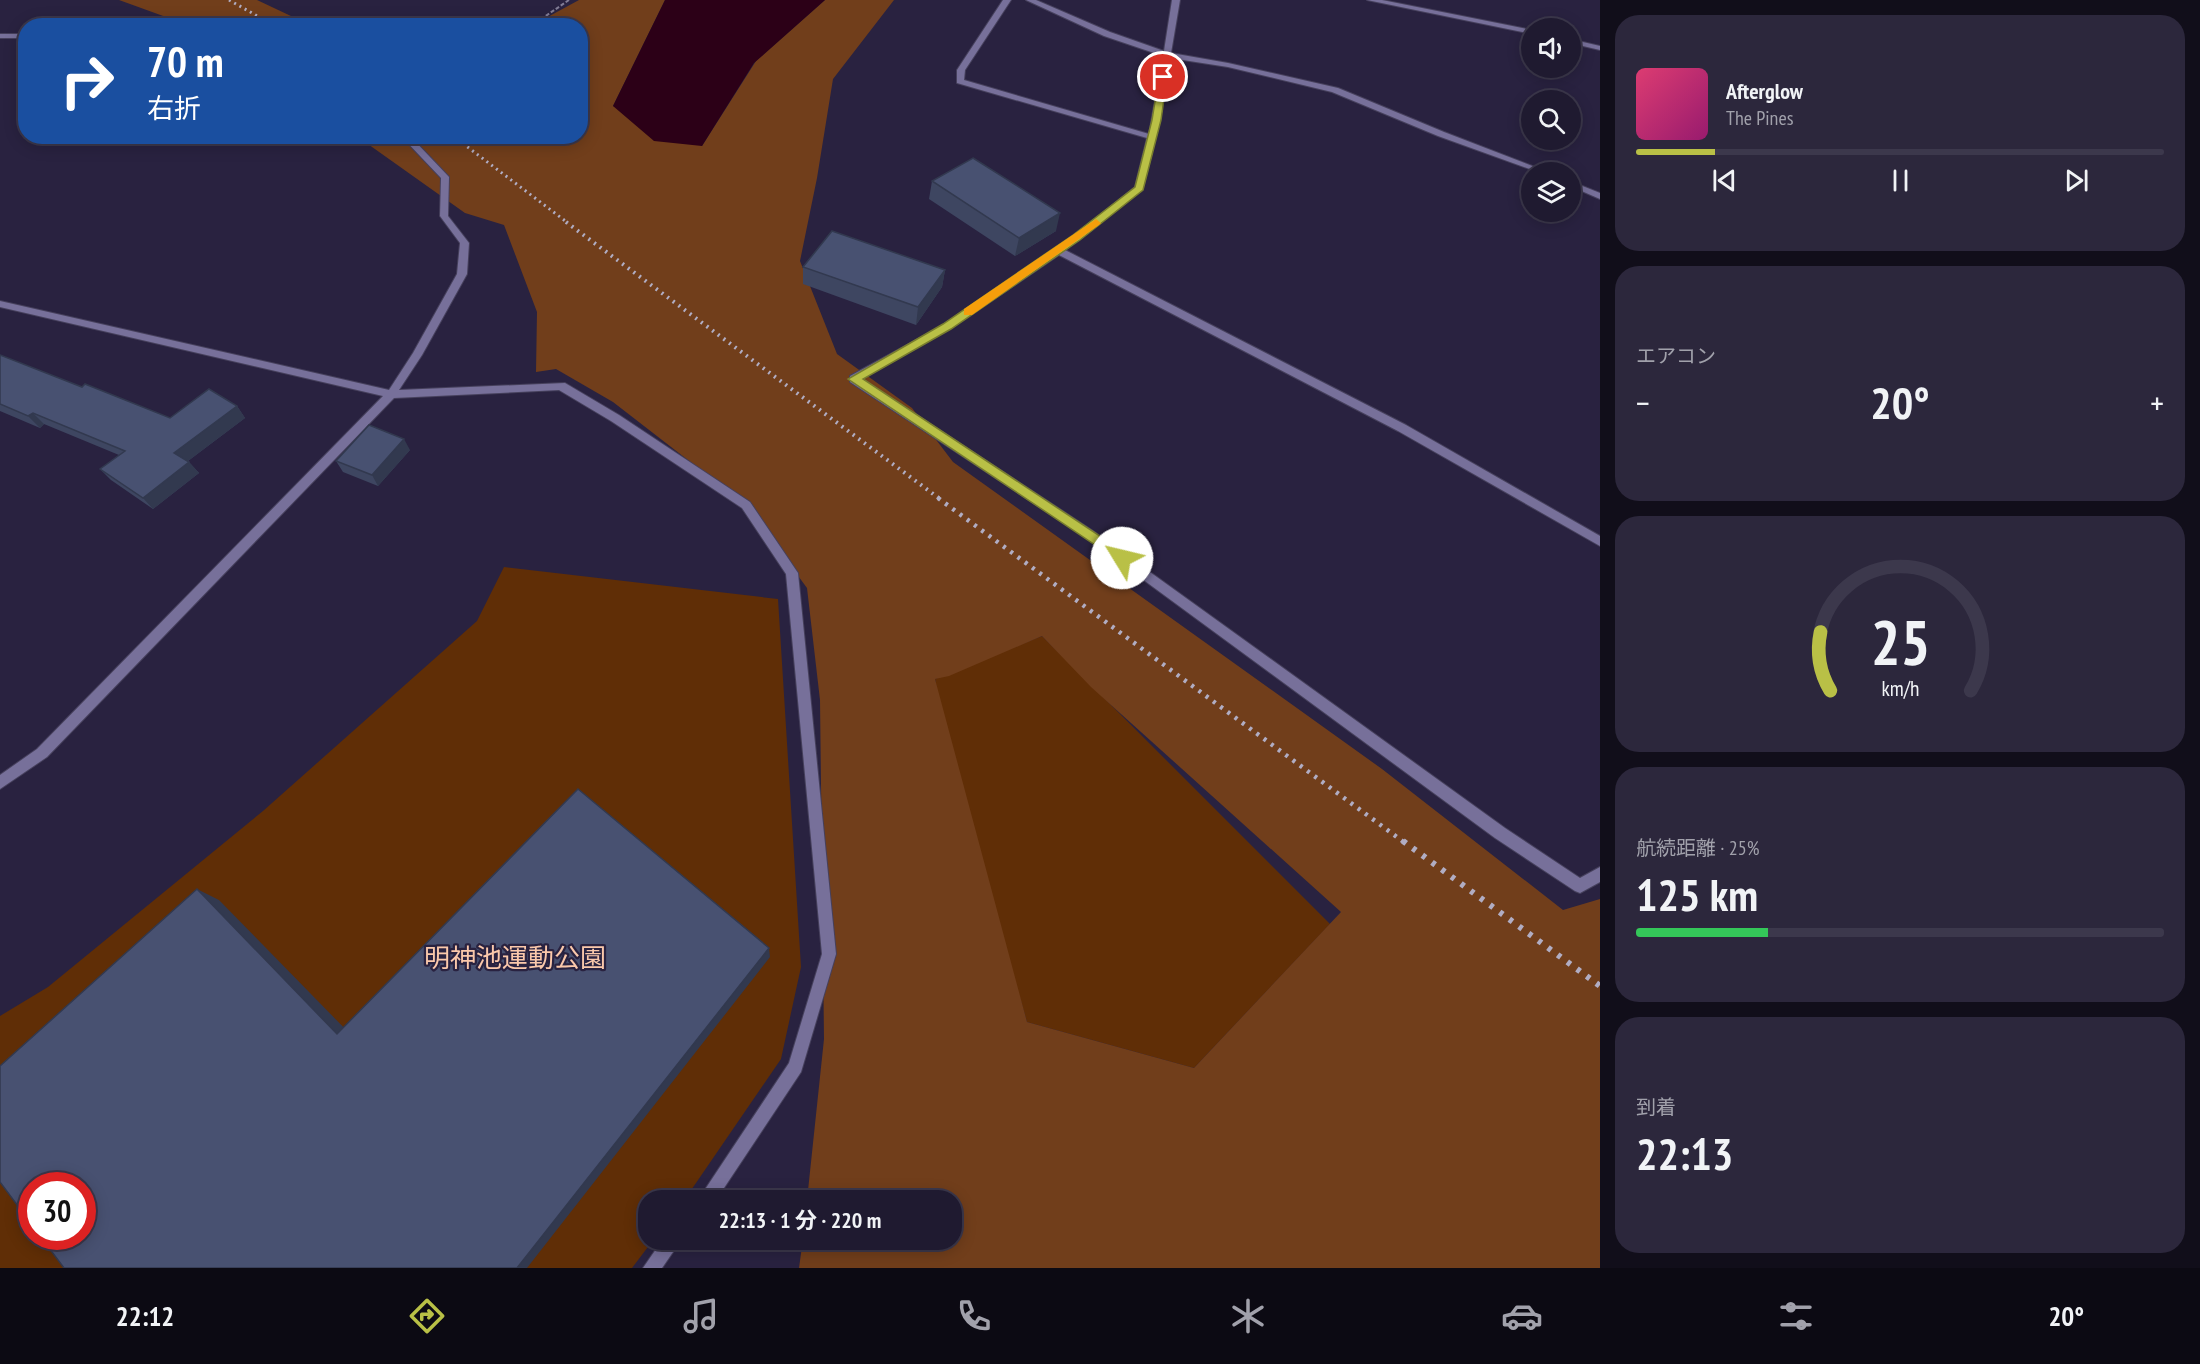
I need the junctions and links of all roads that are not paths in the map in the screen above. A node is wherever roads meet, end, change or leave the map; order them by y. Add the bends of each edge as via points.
1 (1007, 0) edge
2 (1030, 0) edge
3 (1176, 0) edge
4 (1371, 0) edge
5 (1521, 30) edge
6 (0, 36) edge
7 (18, 36) edge
8 (1581, 44) edge
9 (1600, 48) edge
10 (1167, 55) junction
11 (1151, 137) junction
12 (413, 144) edge
13 (1521, 164) edge
14 (1581, 188) edge
15 (1600, 196) edge
16 (1059, 251) junction
17 (0, 304) edge
18 (391, 394) junction
19 (1600, 541) edge
20 (0, 783) edge
21 (1600, 874) edge
22 (713, 1190) edge
23 (665, 1250) edge
24 (651, 1268) edge

1 - 11 street via 962,70 960,81
2 - 10 street
3 - 10 street
4 - 5 street
6 - 7 street
8 - 9 street
10 - 11 street
10 - 13 street via 1335,90
11 - 16 street via 1139,188
12 - 18 street via 445,177 444,216 465,243 462,274
14 - 15 street
16 - 19 street via 1402,428
16 - 21 street via 947,327 854,379 1089,534 1500,833 1580,886
17 - 18 street
18 - 20 street via 42,753
18 - 22 street via 561,386 746,505 792,573 829,954 796,1066
23 - 24 street

